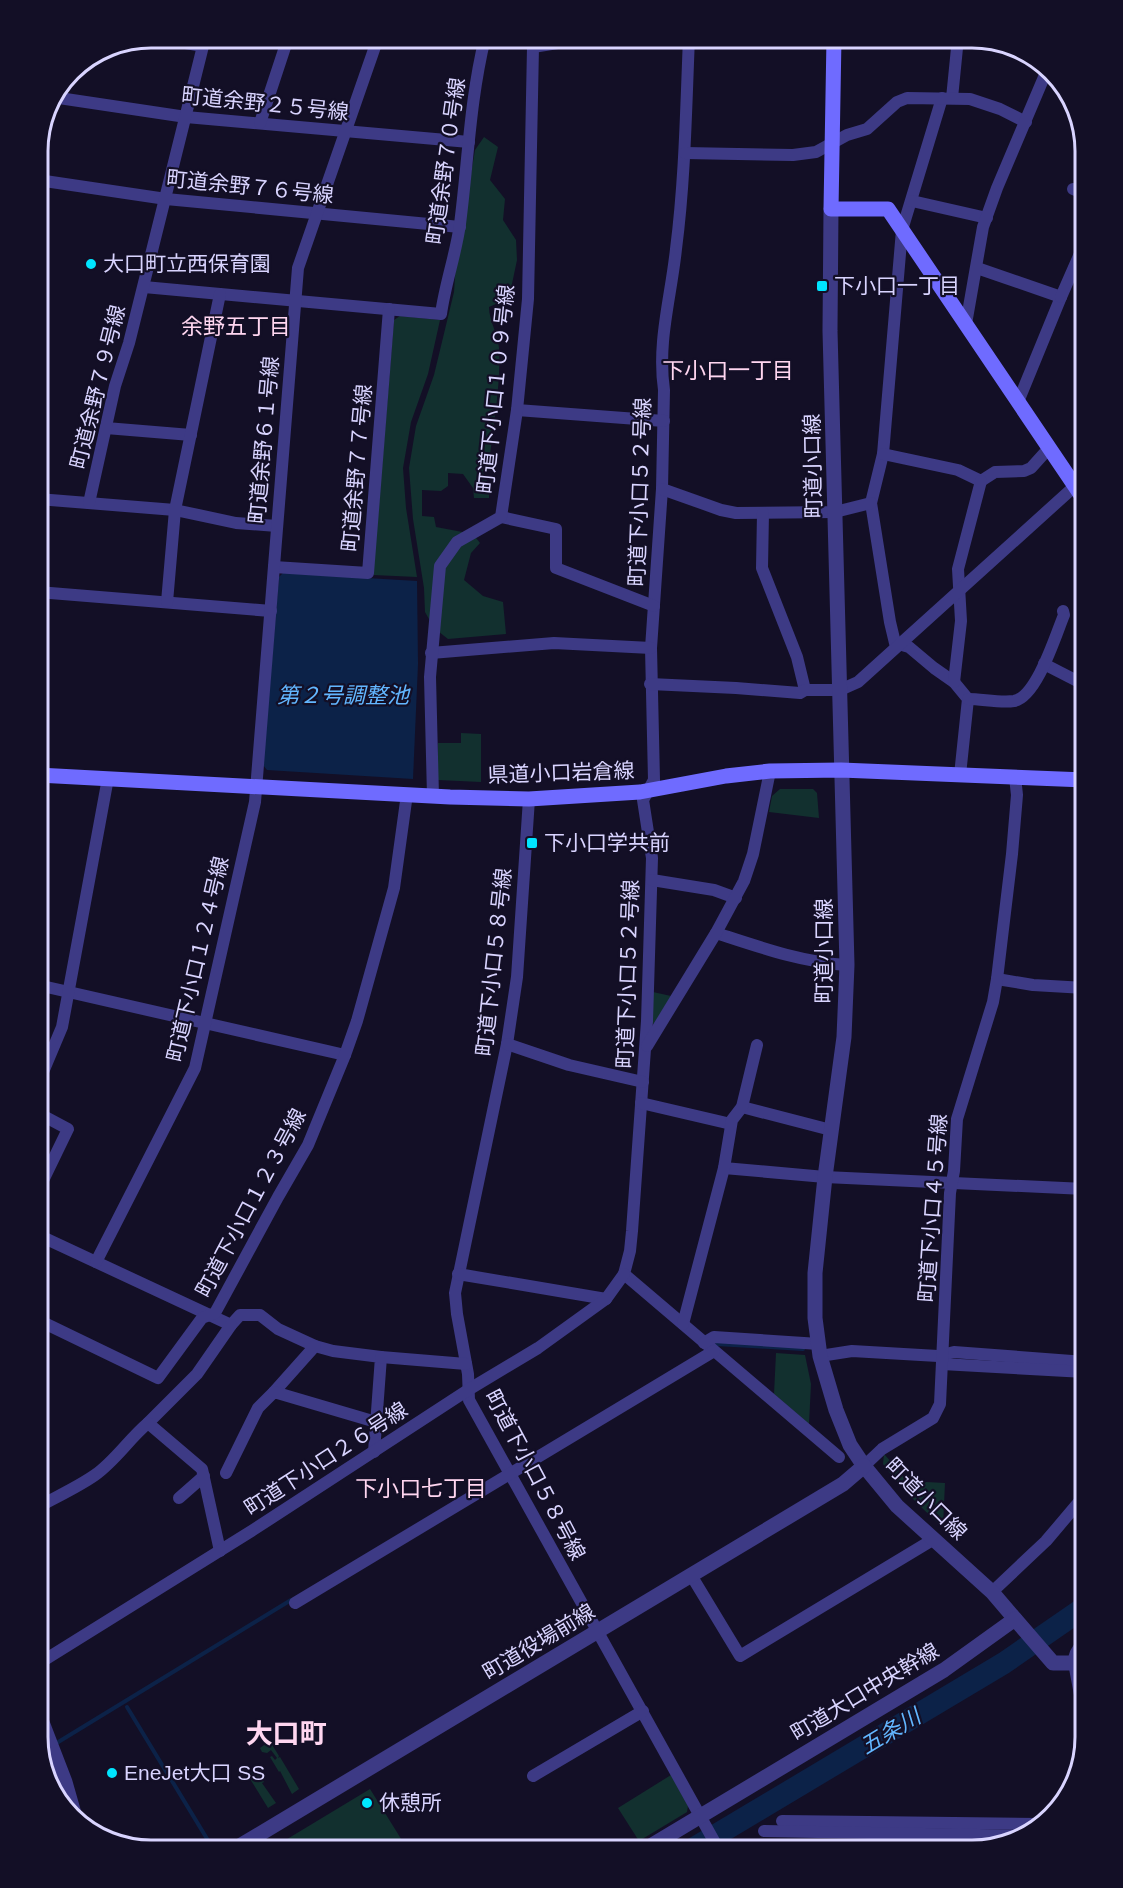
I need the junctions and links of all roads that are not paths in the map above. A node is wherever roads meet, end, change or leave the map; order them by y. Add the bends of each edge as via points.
1 (203, 48) edge
2 (285, 48) edge
3 (374, 48) edge
4 (483, 48) edge
5 (533, 48) edge
6 (689, 48) edge
7 (834, 48) edge
8 (956, 48) edge
9 (1044, 77) edge
10 (947, 98) junction
11 (63, 99) edge
12 (186, 117) junction
13 (1026, 122) junction
14 (260, 123) junction
15 (345, 131) junction
16 (469, 142) junction
17 (831, 144) junction
18 (685, 153) junction
19 (48, 181) edge
20 (165, 199) junction
21 (912, 201) junction
22 (831, 210) junction
23 (318, 213) junction
24 (987, 218) junction
25 (460, 227) junction
26 (902, 230) junction
27 (1075, 265) edge
28 (977, 268) junction
29 (144, 286) junction
30 (220, 294) junction
31 (1061, 297) junction
32 (295, 300) junction
33 (389, 309) junction
34 (966, 324) junction
35 (1018, 402) junction
36 (517, 410) junction
37 (664, 421) junction
38 (106, 428) junction
39 (191, 435) junction
40 (1049, 448) junction
41 (883, 454) junction
42 (1075, 475) edge
43 (981, 481) junction
44 (1075, 486) edge
45 (662, 489) junction
46 (48, 500) edge
47 (89, 503) junction
48 (871, 503) junction
49 (175, 510) junction
50 (835, 512) junction
51 (763, 513) junction
52 (501, 517) junction
53 (277, 526) junction
54 (274, 567) junction
55 (960, 588) junction
56 (48, 593) edge
57 (167, 602) junction
58 (654, 606) junction
59 (270, 611) junction
60 (1063, 611) dead end
61 (901, 643) junction
62 (651, 648) junction
63 (431, 653) junction
64 (1044, 664) junction
65 (1075, 680) edge
66 (954, 682) junction
67 (650, 684) junction
68 (805, 690) junction
69 (840, 690) junction
70 (968, 699) junction
71 (841, 770) junction
72 (770, 771) junction
73 (48, 775) edge
74 (960, 775) junction
75 (1015, 777) junction
76 (108, 778) junction
77 (1075, 780) edge
78 (256, 786) junction
79 (648, 791) junction
80 (407, 794) junction
81 (433, 796) junction
82 (529, 799) junction
83 (652, 880) junction
84 (736, 898) junction
85 (716, 933) junction
86 (847, 965) junction
87 (997, 979) junction
88 (48, 987) edge
89 (1075, 987) edge
90 (68, 992) junction
91 (205, 1023) junction
92 (507, 1044) junction
93 (757, 1045) dead end
94 (646, 1048) junction
95 (345, 1054) junction
96 (48, 1060) edge
97 (643, 1082) junction
98 (641, 1103) junction
99 (742, 1107) junction
100 (48, 1118) edge
101 (731, 1124) junction
102 (831, 1130) junction
103 (724, 1168) junction
104 (48, 1170) edge
105 (825, 1177) junction
106 (952, 1183) junction
107 (1075, 1189) edge
108 (48, 1240) edge
109 (96, 1263) junction
110 (458, 1274) junction
111 (624, 1274) junction
112 (606, 1299) junction
113 (208, 1316) junction
114 (683, 1324) junction
115 (48, 1325) edge
116 (231, 1326) junction
117 (315, 1346) junction
118 (709, 1347) junction
119 (819, 1350) junction
120 (381, 1357) junction
121 (942, 1359) junction
122 (1075, 1361) edge
123 (466, 1364) junction
124 (1075, 1371) edge
125 (468, 1390) junction
126 (274, 1392) junction
127 (376, 1422) junction
128 (148, 1423) junction
129 (374, 1452) junction
130 (839, 1457) dead end
131 (864, 1466) junction
132 (226, 1473) dead end
133 (510, 1473) junction
134 (204, 1476) junction
135 (179, 1498) dead end
136 (48, 1501) edge
137 (1075, 1508) edge
138 (934, 1539) junction
139 (220, 1551) junction
140 (691, 1575) junction
141 (992, 1592) junction
142 (295, 1603) dead end
143 (1019, 1623) junction
144 (598, 1631) junction
145 (48, 1658) edge
146 (1075, 1663) edge
147 (643, 1711) junction
148 (48, 1740) edge
149 (533, 1776) dead end
150 (70, 1801) edge
151 (702, 1820) junction
152 (782, 1821) dead end
153 (1027, 1824) edge
154 (764, 1831) dead end
155 (1002, 1836) edge
156 (250, 1840) edge
157 (663, 1840) edge
158 (713, 1840) edge

1 - 12 street, 町道余野７９号線
2 - 14 street
3 - 15 street, 町道余野６１号線
4 - 16 street, 町道余野７０号線
5 - 36 street, 町道下小口１０９号線 via 528,299
6 - 18 street, 町道下小口５２号線
7 - 17 main road
8 - 10 street
9 - 13 street
10 - 13 street via 970,99 1000,108
10 - 17 street via 907,98 867,129
10 - 21 street
11 - 12 street, 町道余野２５号線
12 - 14 street, 町道余野２５号線
12 - 20 street, 町道余野７９号線
13 - 24 street
14 - 15 street, 町道余野２５号線
15 - 16 street, 町道余野２５号線
15 - 23 street, 町道余野６１号線
16 - 25 street, 町道余野７０号線
17 - 18 street via 816,152 793,155
17 - 22 main road
18 - 37 street, 町道下小口５２号線 via 662,343
19 - 20 street, 町道余野７６号線
20 - 23 street, 町道余野７６号線
20 - 29 street, 町道余野７９号線
21 - 24 street
21 - 26 street
22 - 26 main road via 888,209
22 - 50 street, 町道小口線
23 - 25 street, 町道余野７６号線
23 - 32 street, 町道余野６１号線 via 298,268
24 - 28 street
25 - 33 street, 町道余野７０号線 via 441,314
26 - 34 main road
26 - 41 street
27 - 31 street
28 - 31 street
28 - 34 street
29 - 30 street, 町道余野７０号線
29 - 38 street, 町道余野７９号線
30 - 32 street, 町道余野７０号線
30 - 39 street
31 - 35 street
32 - 33 street, 町道余野７０号線
32 - 53 street, 町道余野６１号線
33 - 54 street, 町道余野７７号線 via 368,573
34 - 35 main road
35 - 40 main road
36 - 37 street
36 - 52 street, 町道下小口１０９号線
37 - 45 street, 町道下小口５２号線
38 - 39 street
38 - 47 street, 町道余野７９号線
39 - 49 street
40 - 42 main road
40 - 43 street via 1031,468 995,472
41 - 43 street via 958,470
41 - 48 street
43 - 55 street via 958,569
44 - 55 street
45 - 51 street via 722,510
45 - 58 street, 町道下小口５２号線
46 - 47 street
47 - 49 street
48 - 50 street
48 - 61 street via 890,622 895,643
49 - 53 street via 236,523
49 - 57 street
50 - 51 street
50 - 69 street, 町道小口線
51 - 68 street via 762,568 797,657
52 - 58 street via 556,529 556,568
52 - 63 street, 町道下小口１０９号線 via 457,542 440,566
53 - 54 street, 町道余野６１号線
54 - 59 street, 町道余野６１号線
55 - 61 street
55 - 66 street via 961,621
56 - 57 street
57 - 59 street
58 - 62 street, 町道下小口５２号線
59 - 78 street, 町道余野６１号線
60 - 64 street
61 - 66 street
61 - 69 street via 858,682
62 - 63 street via 554,643
62 - 67 street, 町道下小口５２号線
63 - 81 street, 町道下小口１０９号線
64 - 65 street
64 - 70 street via 1024,697 1014,701
66 - 70 street
67 - 68 street via 800,693
67 - 79 street, 町道下小口５２号線 via 654,780
68 - 69 street
69 - 71 street, 町道小口線
70 - 74 street
71 - 72 main road, 県道小口岩倉線
71 - 74 main road, 県道小口岩倉線
71 - 86 street, 町道小口線
72 - 79 main road, 県道小口岩倉線
72 - 84 street via 753,854
73 - 76 main road, 県道小口岩倉線
74 - 75 main road, 県道小口岩倉線
75 - 77 main road, 県道小口岩倉線
75 - 87 street, 町道下小口４５号線 via 1012,854
76 - 78 main road, 県道小口岩倉線
76 - 90 street
78 - 80 main road, 県道小口岩倉線
78 - 91 street, 町道下小口１２４号線
79 - 82 main road, 県道小口岩倉線
79 - 83 street, 町道下小口５２号線 via 643,800 651,843
80 - 81 main road, 県道小口岩倉線
80 - 95 street, 町道下小口１２３号線 via 394,888
81 - 82 main road, 県道小口岩倉線
82 - 92 street, 町道下小口５８号線 via 517,977
83 - 84 street via 714,890
83 - 94 street, 町道下小口５２号線
84 - 85 street
85 - 86 street via 782,955
85 - 94 street
86 - 102 street, 町道小口線 via 844,1036
87 - 89 street
87 - 106 street, 町道下小口４５号線 via 958,1110
88 - 90 street
90 - 91 street
90 - 96 street via 62,1027
91 - 95 street
91 - 109 street, 町道下小口１２４号線 via 195,1068
92 - 97 street via 569,1065
92 - 110 street, 町道下小口５８号線
93 - 99 street
94 - 97 street, 町道下小口５２号線
95 - 113 street, 町道下小口１２３号線 via 308,1145 215,1312
97 - 98 street, 町道下小口５２号線
98 - 101 street
98 - 111 street, 町道下小口５２号線 via 632,1231
99 - 101 street
99 - 102 street
100 - 104 street via 68,1129
101 - 103 street
102 - 105 street, 町道小口線
103 - 105 street
103 - 114 street
105 - 106 street
105 - 119 street, 町道小口線 via 814,1292
106 - 107 street
106 - 121 street, 町道下小口４５号線
108 - 109 street
109 - 113 street
110 - 112 street
110 - 123 street, 町道下小口５８号線 via 456,1307
111 - 112 street, 町道下小口２６号線
111 - 114 street
112 - 125 street, 町道下小口２６号線 via 538,1348
113 - 115 street, 町道下小口１２３号線 via 202,1318 158,1378
113 - 116 street
114 - 118 street
116 - 117 street via 240,1315 260,1315 278,1329
116 - 128 street via 197,1374
117 - 120 street
117 - 126 street
118 - 119 street via 714,1337
118 - 130 street
118 - 133 street
119 - 121 street
119 - 131 street, 町道小口線 via 836,1410
120 - 123 street
120 - 127 street
121 - 122 street via 954,1352
121 - 124 street
121 - 131 street, 町道下小口４５号線 via 940,1404 933,1418 882,1449
123 - 125 street, 町道下小口５８号線
125 - 129 street, 町道下小口２６号線
125 - 133 street, 町道下小口５８号線 via 469,1400
126 - 127 street
126 - 132 street via 258,1408
127 - 129 street
128 - 134 street via 202,1469
128 - 136 street via 95,1475
129 - 139 street, 町道下小口２６号線
131 - 138 street, 町道小口線 via 897,1506
131 - 140 street, 町道役場前線 via 843,1484
133 - 142 street
133 - 144 street, 町道下小口５８号線
134 - 135 street
134 - 139 street
137 - 141 street
138 - 140 street via 740,1656
138 - 141 street, 町道小口線
139 - 145 street, 町道下小口２６号線
140 - 144 street, 町道役場前線
141 - 143 street, 町道小口線
143 - 146 street via 1053,1664
143 - 151 street, 町道大口中央幹線
144 - 147 street, 町道下小口５８号線
144 - 156 street, 町道役場前線
147 - 149 street
147 - 151 street, 町道下小口５８号線
148 - 150 street
151 - 157 street, 町道大口中央幹線
151 - 158 street, 町道下小口５８号線
152 - 153 street
154 - 155 street

